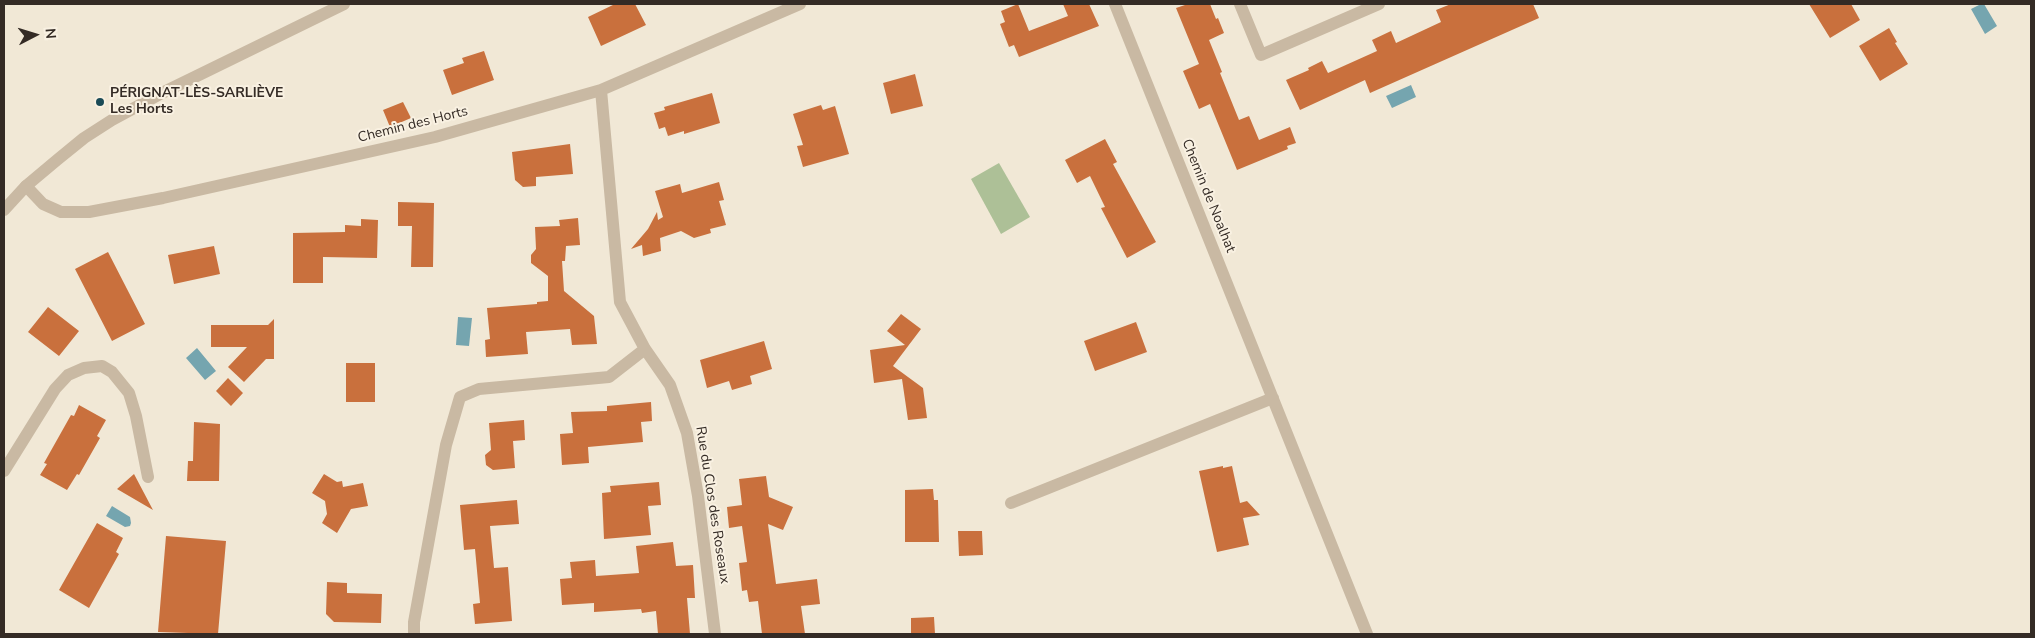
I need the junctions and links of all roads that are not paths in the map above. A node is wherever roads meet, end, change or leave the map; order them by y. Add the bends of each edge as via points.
1 (344, 4) edge
2 (800, 4) edge
3 (1115, 4) edge
4 (1240, 4) edge
5 (1378, 4) edge
6 (601, 90) junction
7 (26, 186) junction
8 (4, 210) edge
9 (645, 349) junction
10 (1273, 398) junction
11 (4, 471) edge
12 (148, 477) dead end
13 (1011, 503) dead end
14 (414, 634) edge
15 (715, 634) edge
16 (1367, 634) edge

1 - 7 street via 112,120 84,138
2 - 6 street, Chemin des Horts
3 - 10 street, Chemin de Noalhat
4 - 5 street via 1261,55
6 - 7 street, Chemin des Horts via 435,137 89,212 61,212 44,204
6 - 9 street, Rue du Clos des Roseaux via 620,302
7 - 8 street
9 - 14 street via 609,377 479,389 460,397 446,445
9 - 15 street, Rue du Clos des Roseaux via 670,385 688,433
10 - 13 street
10 - 16 street, Chemin de Noalhat
11 - 12 street via 55,389 68,375 84,368 102,366 112,372 129,393

